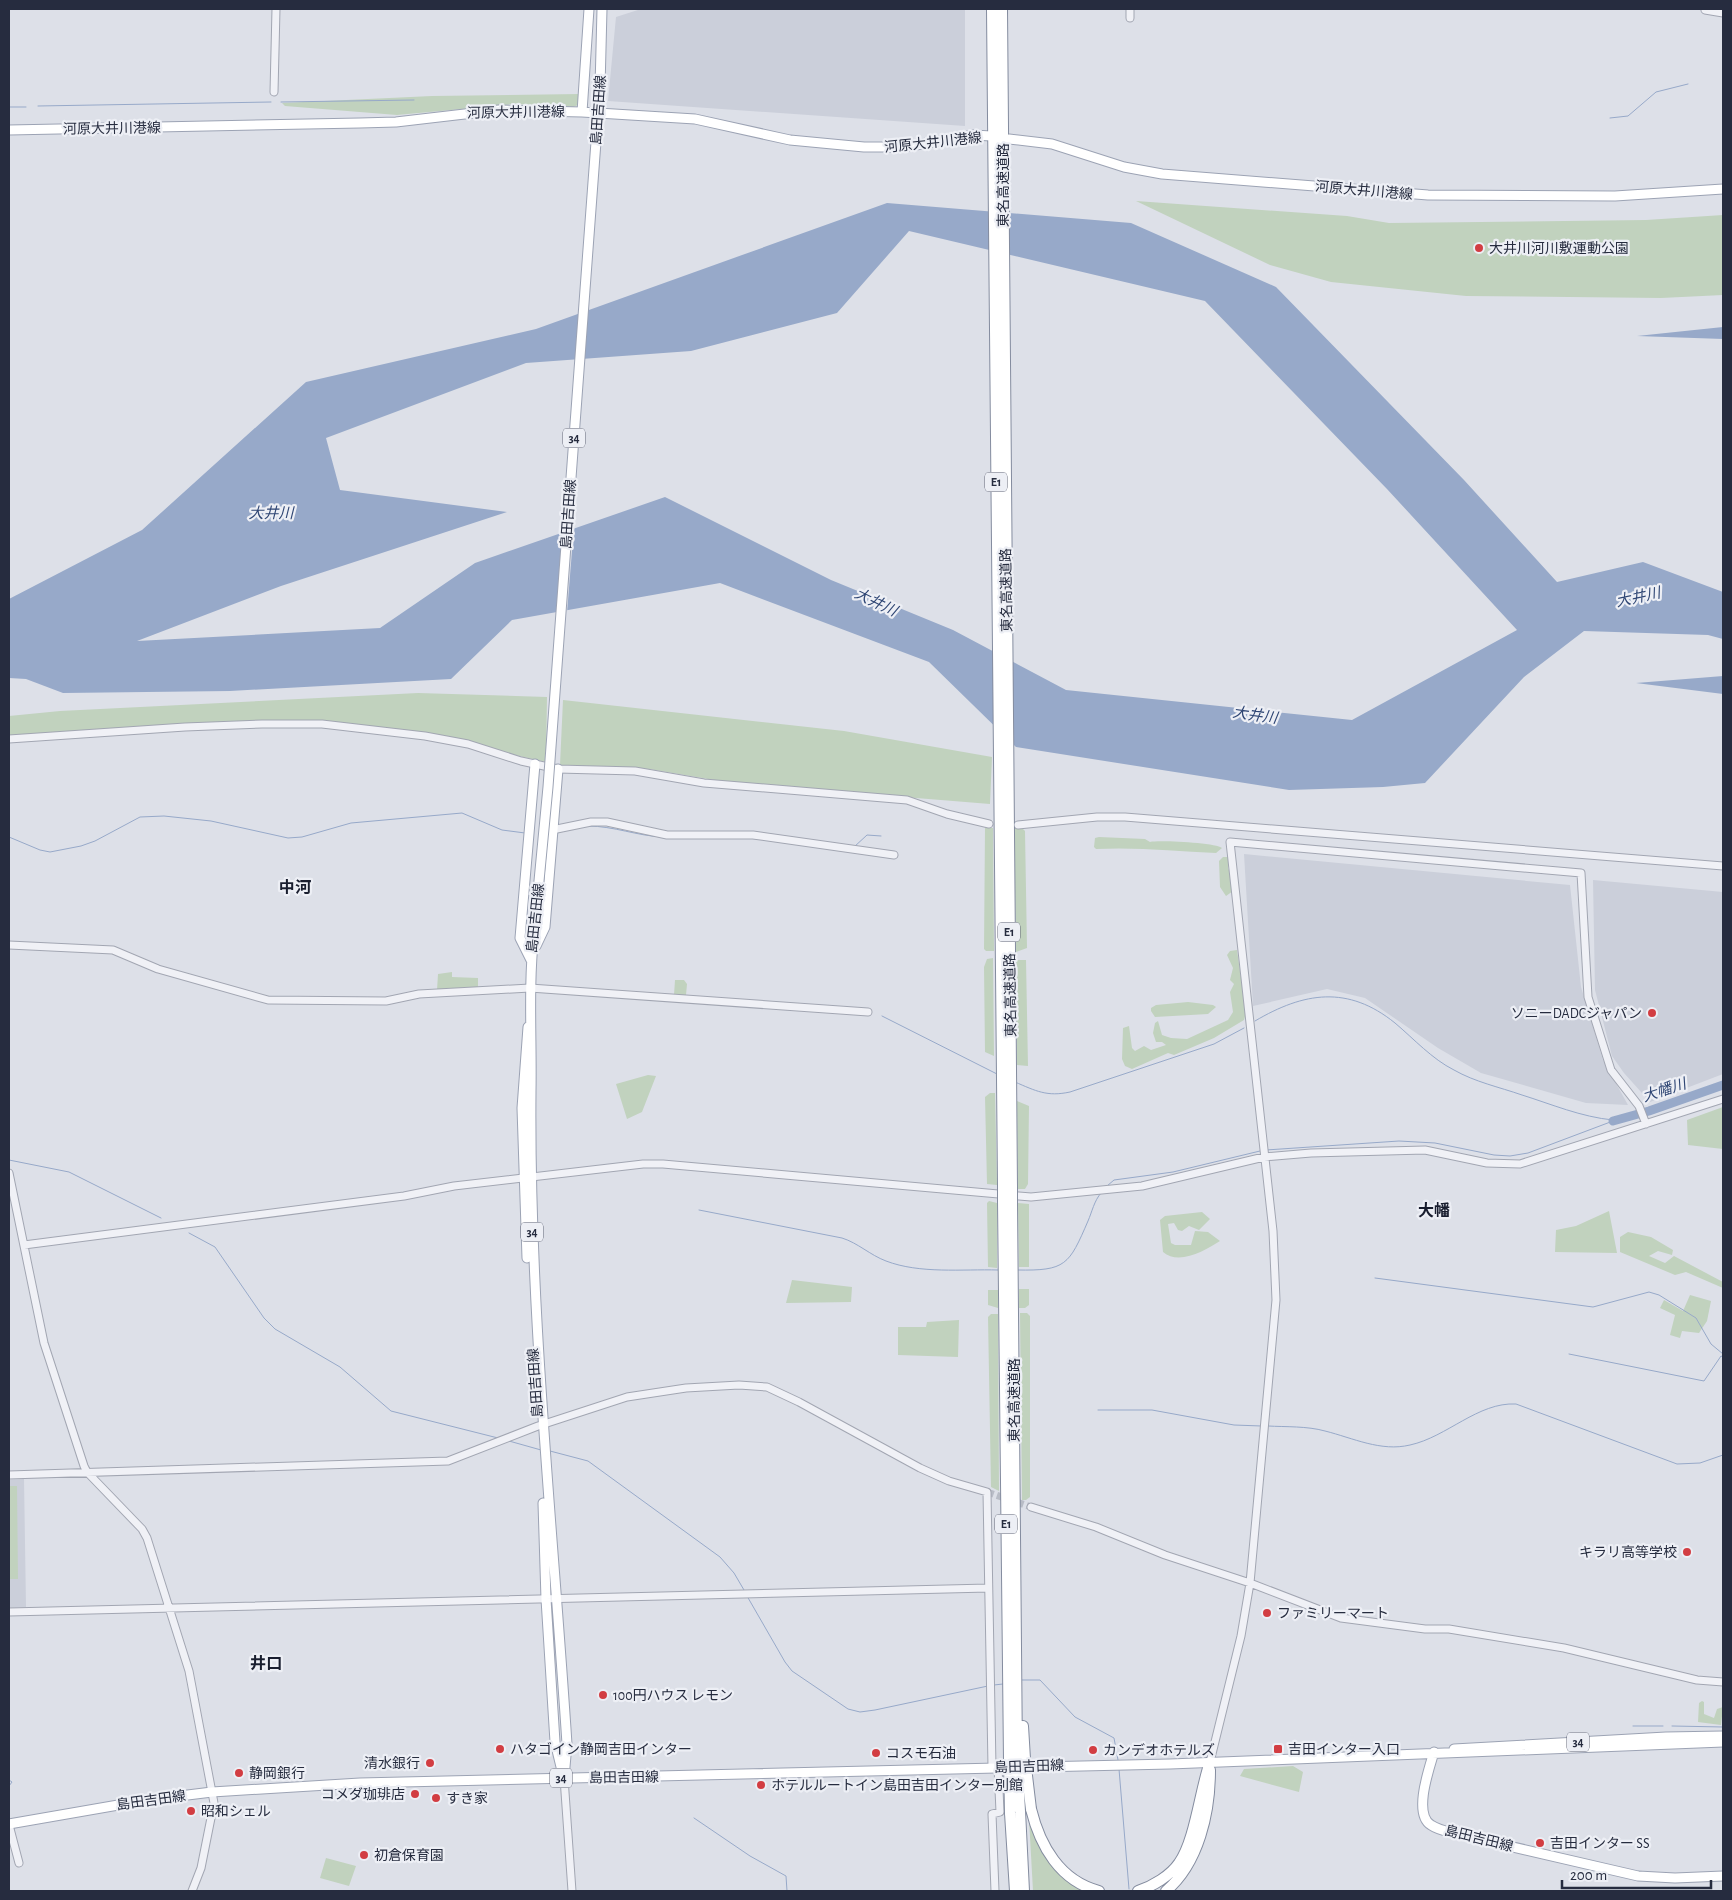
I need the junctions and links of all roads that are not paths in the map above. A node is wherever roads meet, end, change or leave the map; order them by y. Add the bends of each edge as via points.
1 (276, 9) edge
2 (589, 9) edge
3 (992, 9) edge
4 (1002, 9) edge
5 (1130, 9) edge
6 (603, 10) edge
7 (1705, 10) dead end
8 (1723, 13) edge
9 (1130, 18) dead end
10 (274, 92) dead end
11 (582, 112) junction
12 (9, 130) edge
13 (991, 136) dead end
14 (1009, 139) dead end
15 (999, 166) junction
16 (1723, 189) edge
17 (9, 740) edge
18 (534, 764) junction
19 (558, 769) junction
20 (1004, 799) junction
21 (989, 824) dead end
22 (1018, 824) dead end
23 (528, 834) junction
24 (552, 835) junction
25 (894, 855) dead end
26 (1723, 866) edge
27 (9, 944) edge
28 (531, 961) junction
29 (530, 988) junction
30 (868, 1012) dead end
31 (1006, 1096) junction
32 (1723, 1099) edge
33 (1645, 1121) junction
34 (1264, 1157) junction
35 (9, 1173) edge
36 (527, 1178) junction
37 (24, 1245) junction
38 (1008, 1288) junction
39 (540, 1426) junction
40 (542, 1450) junction
41 (87, 1472) junction
42 (9, 1475) edge
43 (1032, 1507) tunnel mouth
44 (1250, 1583) junction
45 (988, 1588) junction
46 (546, 1599) junction
47 (557, 1599) junction
48 (170, 1608) junction
49 (9, 1612) edge
50 (1723, 1682) edge
51 (1723, 1736) edge
52 (1723, 1742) edge
53 (1434, 1752) junction
54 (1017, 1759) junction
55 (1210, 1762) junction
56 (995, 1767) junction
57 (564, 1778) junction
58 (212, 1792) junction
59 (1015, 1812) junction
60 (9, 1824) edge
61 (19, 1864) dead end
62 (1179, 1864) junction
63 (1723, 1876) edge
64 (192, 1891) edge
65 (572, 1891) edge
66 (995, 1891) edge
67 (1014, 1891) edge
68 (1024, 1891) edge
69 (1100, 1891) edge
70 (1138, 1891) edge
71 (1153, 1891) edge
72 (1166, 1891) edge

1 - 10 street
2 - 11 main road
3 - 15 highway, 東名高速道路 / E1
4 - 15 highway, 東名高速道路 / E1
5 - 9 street
6 - 28 main road, 島田吉田線 / 34, bridge via 600,88 548,787
7 - 8 street
11 - 12 main road, 河原大井川港線 via 499,110 396,122
11 - 13 main road, 河原大井川港線 via 695,120 790,140 864,148 904,147 974,135
14 - 16 main road, 河原大井川港線 via 1052,144 1124,167 1162,174 1428,195 1615,196
15 - 20 highway, 東名高速道路 / E1
17 - 18 street via 185,727 322,724 468,744
18 - 19 street
18 - 23 main road
19 - 21 street via 635,771 704,783 907,800
19 - 24 main road
20 - 31 highway, 東名高速道路 / E1 via 1002,1061
20 - 31 highway, 東名高速道路 / E1 via 1012,1065
22 - 26 street via 1125,817
23 - 24 main road
23 - 28 main road via 520,938
24 - 25 street via 591,822 607,822 667,835 753,835
24 - 28 main road via 545,927
27 - 29 street via 113,950 166,972 268,1000 386,1001 419,994
28 - 29 main road, 島田吉田線 / 34
29 - 30 street
29 - 36 main road, 島田吉田線 / 34 via 522,1108
31 - 38 highway, 東名高速道路 / E1, bridge
32 - 33 street
33 - 34 street via 1520,1164 1487,1164 1425,1150 1400,1149
33 - 34 street via 1639,1106 1611,1070 1588,997 1582,873 1230,842
34 - 36 street via 1155,1183 1031,1197 663,1164
34 - 44 street via 1276,1272 1274,1341
35 - 37 street
36 - 37 street
36 - 39 main road, 島田吉田線 / 34
37 - 41 street via 44,1343
38 - 54 highway, 東名高速道路 / E1
38 - 54 highway, 東名高速道路 / E1
39 - 40 main road, 島田吉田線 / 34
39 - 41 street via 448,1461
39 - 45 street via 639,1394 721,1386 767,1387 920,1468 988,1492
40 - 46 main road, 島田吉田線 / 34
40 - 47 main road, 島田吉田線 / 34
41 - 42 street
41 - 48 street via 142,1530 152,1550
43 - 44 street
44 - 50 street via 1340,1618 1449,1629 1564,1648 1697,1680
44 - 55 street via 1238,1651
45 - 47 street
45 - 56 street
46 - 47 street
46 - 48 street
46 - 57 main road, 島田吉田線 / 34 via 555,1742
47 - 57 main road, 島田吉田線 / 34 via 567,1744
48 - 49 street
48 - 58 street via 189,1671
51 - 53 main road, 島田吉田線 / 34 via 1469,1746
52 - 53 main road, 島田吉田線 / 34
53 - 55 main road, 島田吉田線 / 34
53 - 63 main road, 島田吉田線 via 1422,1805 1423,1815 1430,1825 1456,1834 1638,1876
54 - 59 highway, 東名高速道路 / E1, bridge
54 - 69 highway, bridge via 1041,1841 1055,1862 1075,1880
55 - 56 main road, 島田吉田線 / 34
55 - 62 highway
55 - 72 highway via 1210,1798 1196,1849 1189,1864
56 - 57 main road, 島田吉田線 / 34
56 - 66 street via 1000,1812 992,1814
57 - 58 main road, 島田吉田線 / 34 via 360,1783
57 - 65 street
58 - 60 main road, 島田吉田線 / 34
58 - 64 street via 214,1813
59 - 67 highway, 東名高速道路 / E1
59 - 68 highway, 東名高速道路 / E1
60 - 61 street
62 - 70 highway via 1157,1882
62 - 71 highway via 1173,1874

